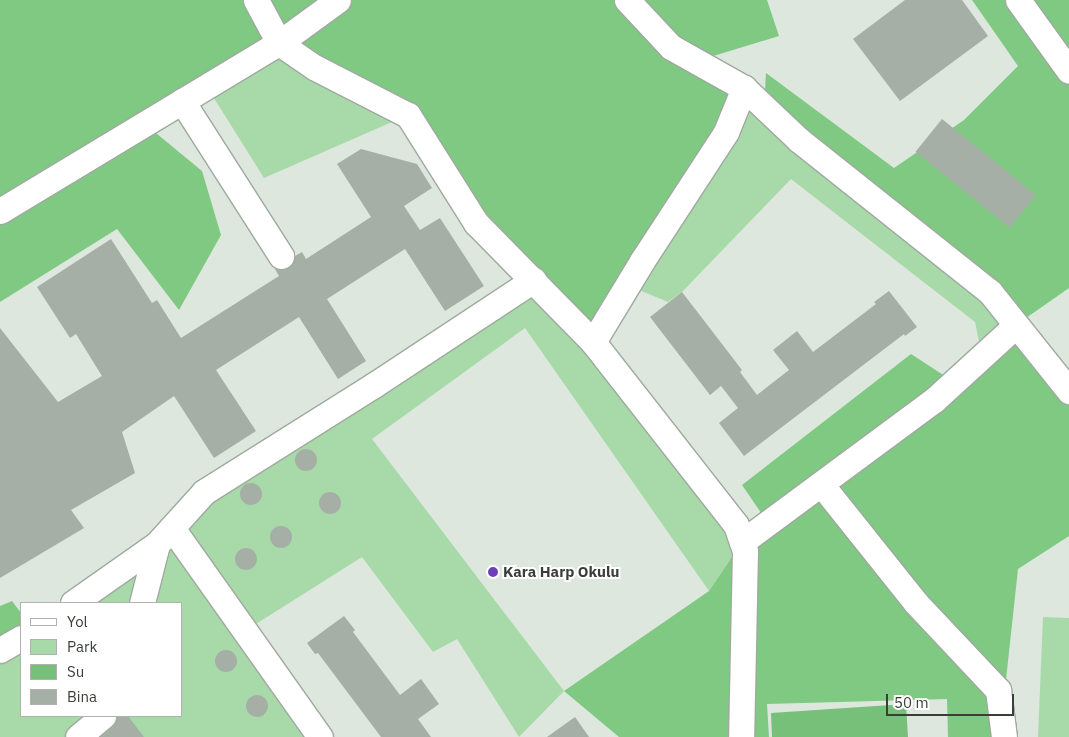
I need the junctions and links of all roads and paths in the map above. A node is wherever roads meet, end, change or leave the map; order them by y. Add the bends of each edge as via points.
1 (256, 0) edge
2 (338, 0) edge
3 (627, 0) edge
4 (1026, 3) edge
5 (279, 43) junction
6 (1069, 71) edge
7 (744, 88) junction
8 (182, 101) junction
9 (0, 211) edge
10 (281, 256) dead end
11 (532, 280) junction
12 (1016, 325) junction
13 (593, 342) junction
14 (1069, 391) edge
15 (821, 484) junction
16 (164, 536) junction
17 (742, 542) junction
18 (74, 602) edge
19 (142, 602) edge
20 (20, 639) edge
21 (0, 650) edge
22 (102, 717) edge
23 (78, 737) edge
24 (320, 737) edge
25 (741, 737) edge
26 (1004, 737) edge

1 - 5 lane
2 - 5 lane
3 - 7 lane via 671,47
4 - 6 lane
5 - 8 lane
5 - 11 lane via 314,67 408,115 476,223
7 - 12 lane via 799,140 990,292
7 - 13 lane via 726,132
8 - 9 lane
8 - 10 lane
11 - 13 lane
11 - 16 lane via 204,492
12 - 14 lane
12 - 15 lane via 934,400
13 - 17 lane via 736,525
15 - 17 lane
15 - 26 lane via 916,602 998,690
16 - 18 lane
16 - 19 lane
16 - 24 lane
17 - 25 lane via 745,551
20 - 21 lane
22 - 23 lane

